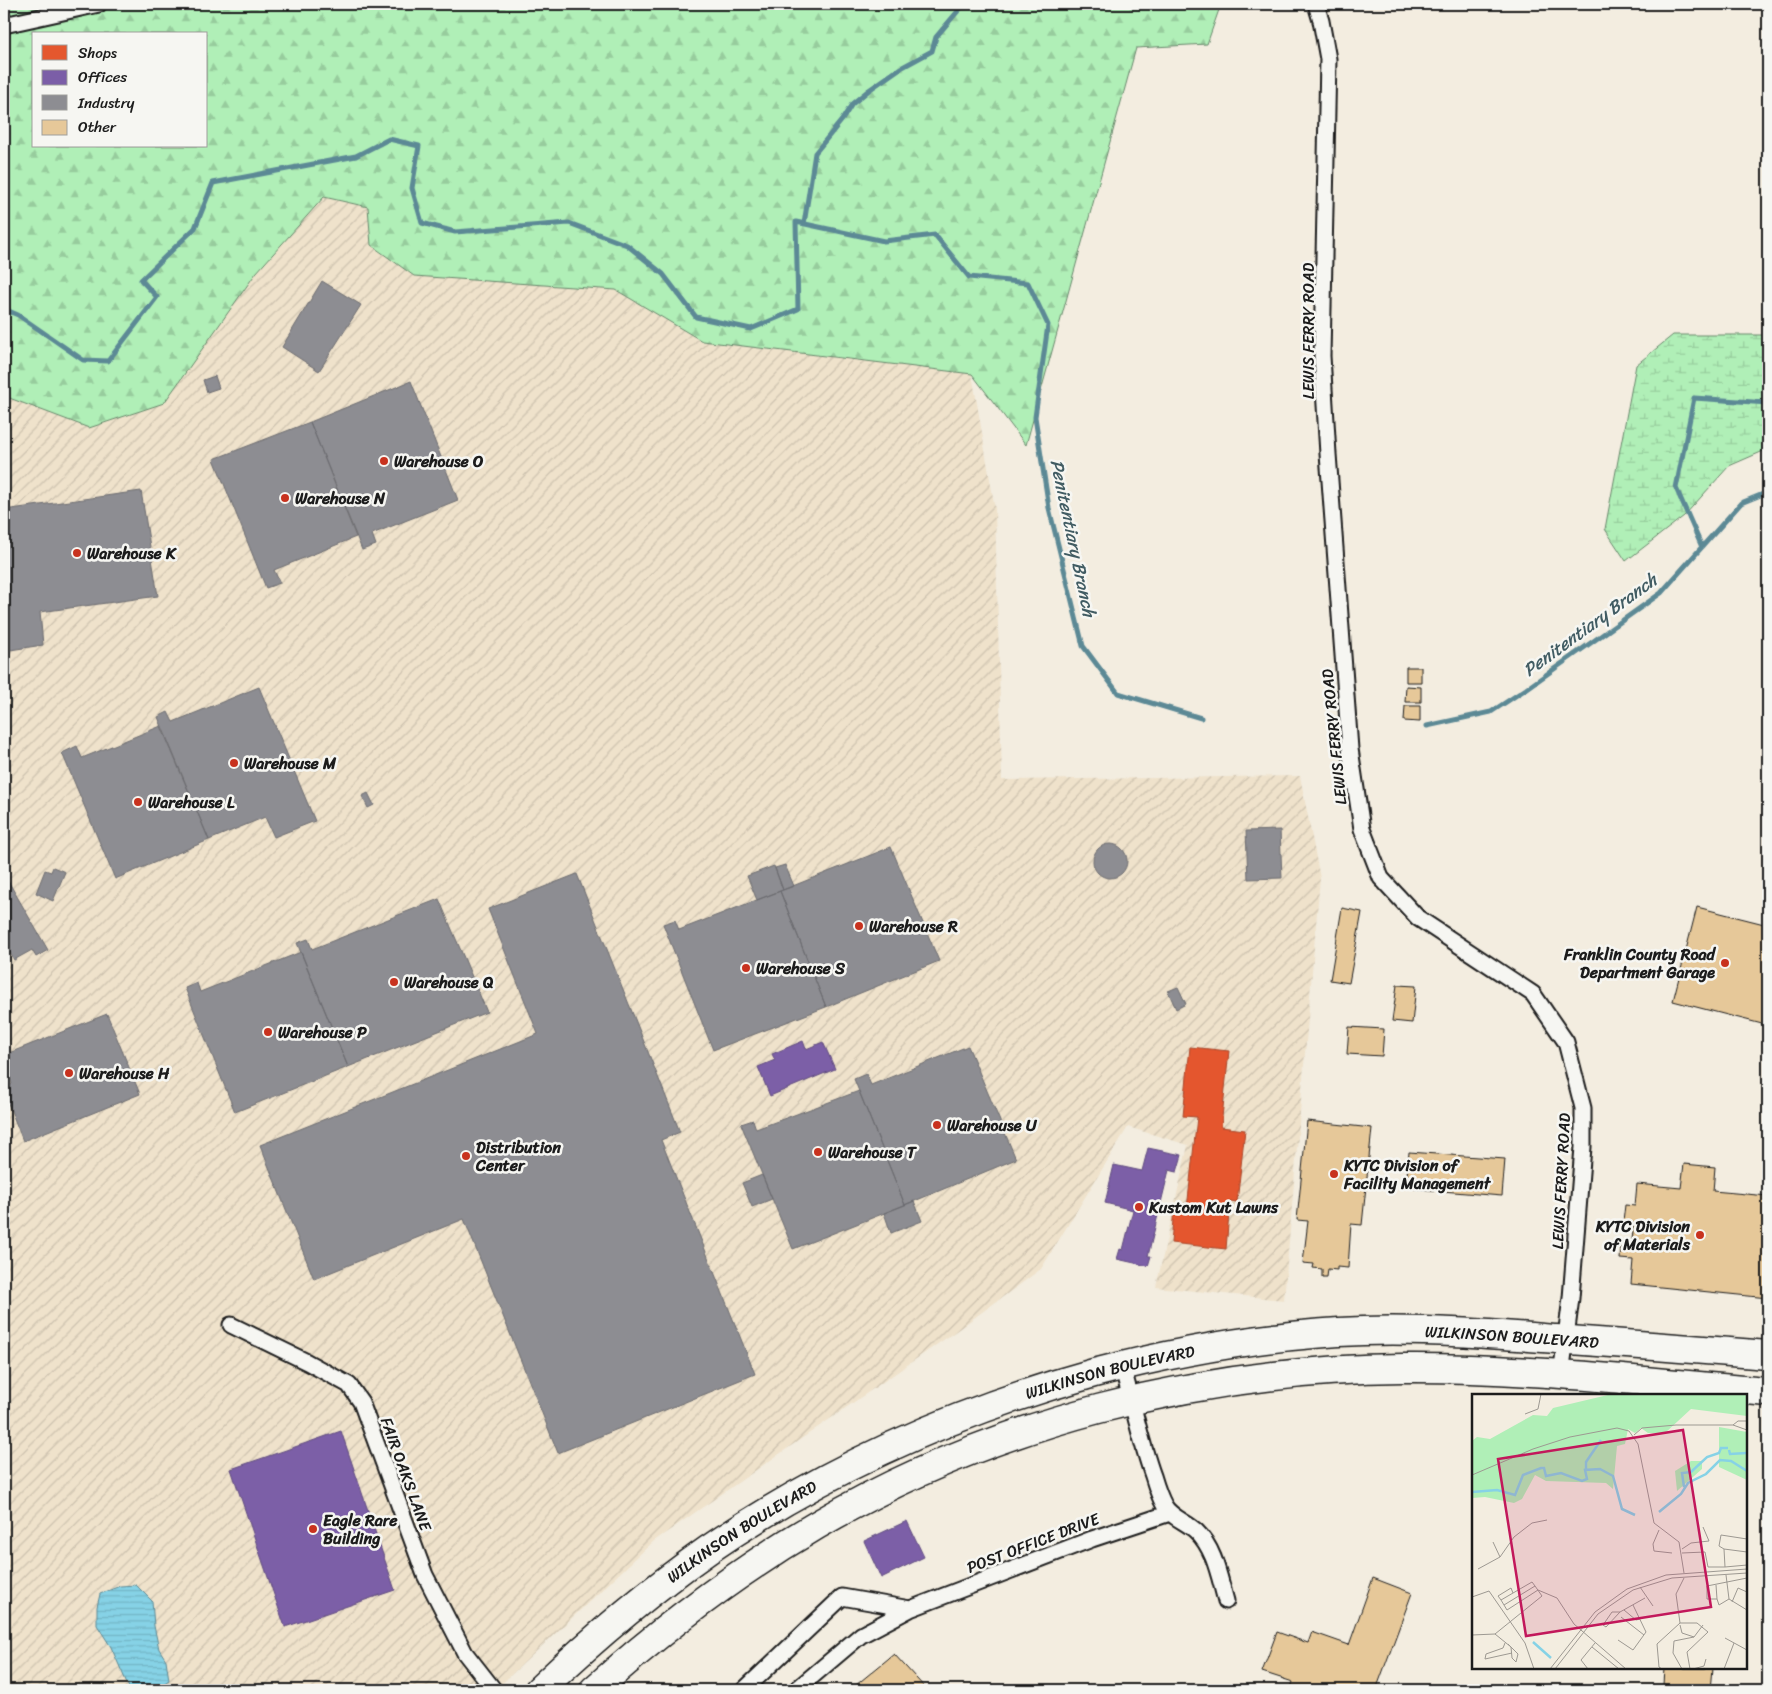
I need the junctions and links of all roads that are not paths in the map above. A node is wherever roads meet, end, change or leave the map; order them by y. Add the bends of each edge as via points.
1 (99, 4) edge
2 (1316, 4) edge
3 (4, 25) edge
4 (231, 1325) dead end
5 (1566, 1339) junction
6 (1768, 1355) edge
7 (1122, 1366) junction
8 (1561, 1375) junction
9 (1768, 1392) edge
10 (1132, 1401) junction
11 (1170, 1512) junction
12 (1226, 1601) dead end
13 (910, 1609) junction
14 (494, 1690) edge
15 (539, 1690) edge
16 (594, 1690) edge
17 (744, 1690) edge
18 (796, 1690) edge

1 - 3 street
2 - 5 street, LEWIS FERRY ROAD via 1328,58 1322,356 1350,749 1362,828 1381,878 1418,918 1532,994 1566,1042 1582,1108 1583,1130
4 - 14 street, FAIR OAKS LANE via 349,1384 361,1402 424,1575 465,1653
5 - 6 highway, WILKINSON BOULEVARD
5 - 7 highway, WILKINSON BOULEVARD via 1441,1331 1323,1333 1206,1348
5 - 8 street, LEWIS FERRY ROAD
7 - 10 street
7 - 15 highway, WILKINSON BOULEVARD via 1043,1388 954,1419 880,1451 818,1483 760,1517 682,1570
8 - 9 highway, WILKINSON BOULEVARD
8 - 10 highway, WILKINSON BOULEVARD via 1450,1368 1353,1370 1256,1378
10 - 11 street via 1148,1462 1162,1501
10 - 16 highway, WILKINSON BOULEVARD via 984,1446 859,1502 780,1547 709,1596
11 - 12 street via 1198,1532 1207,1545
11 - 13 street, POST OFFICE DRIVE
13 - 17 street via 842,1597
13 - 18 street, POST OFFICE DRIVE via 860,1635

